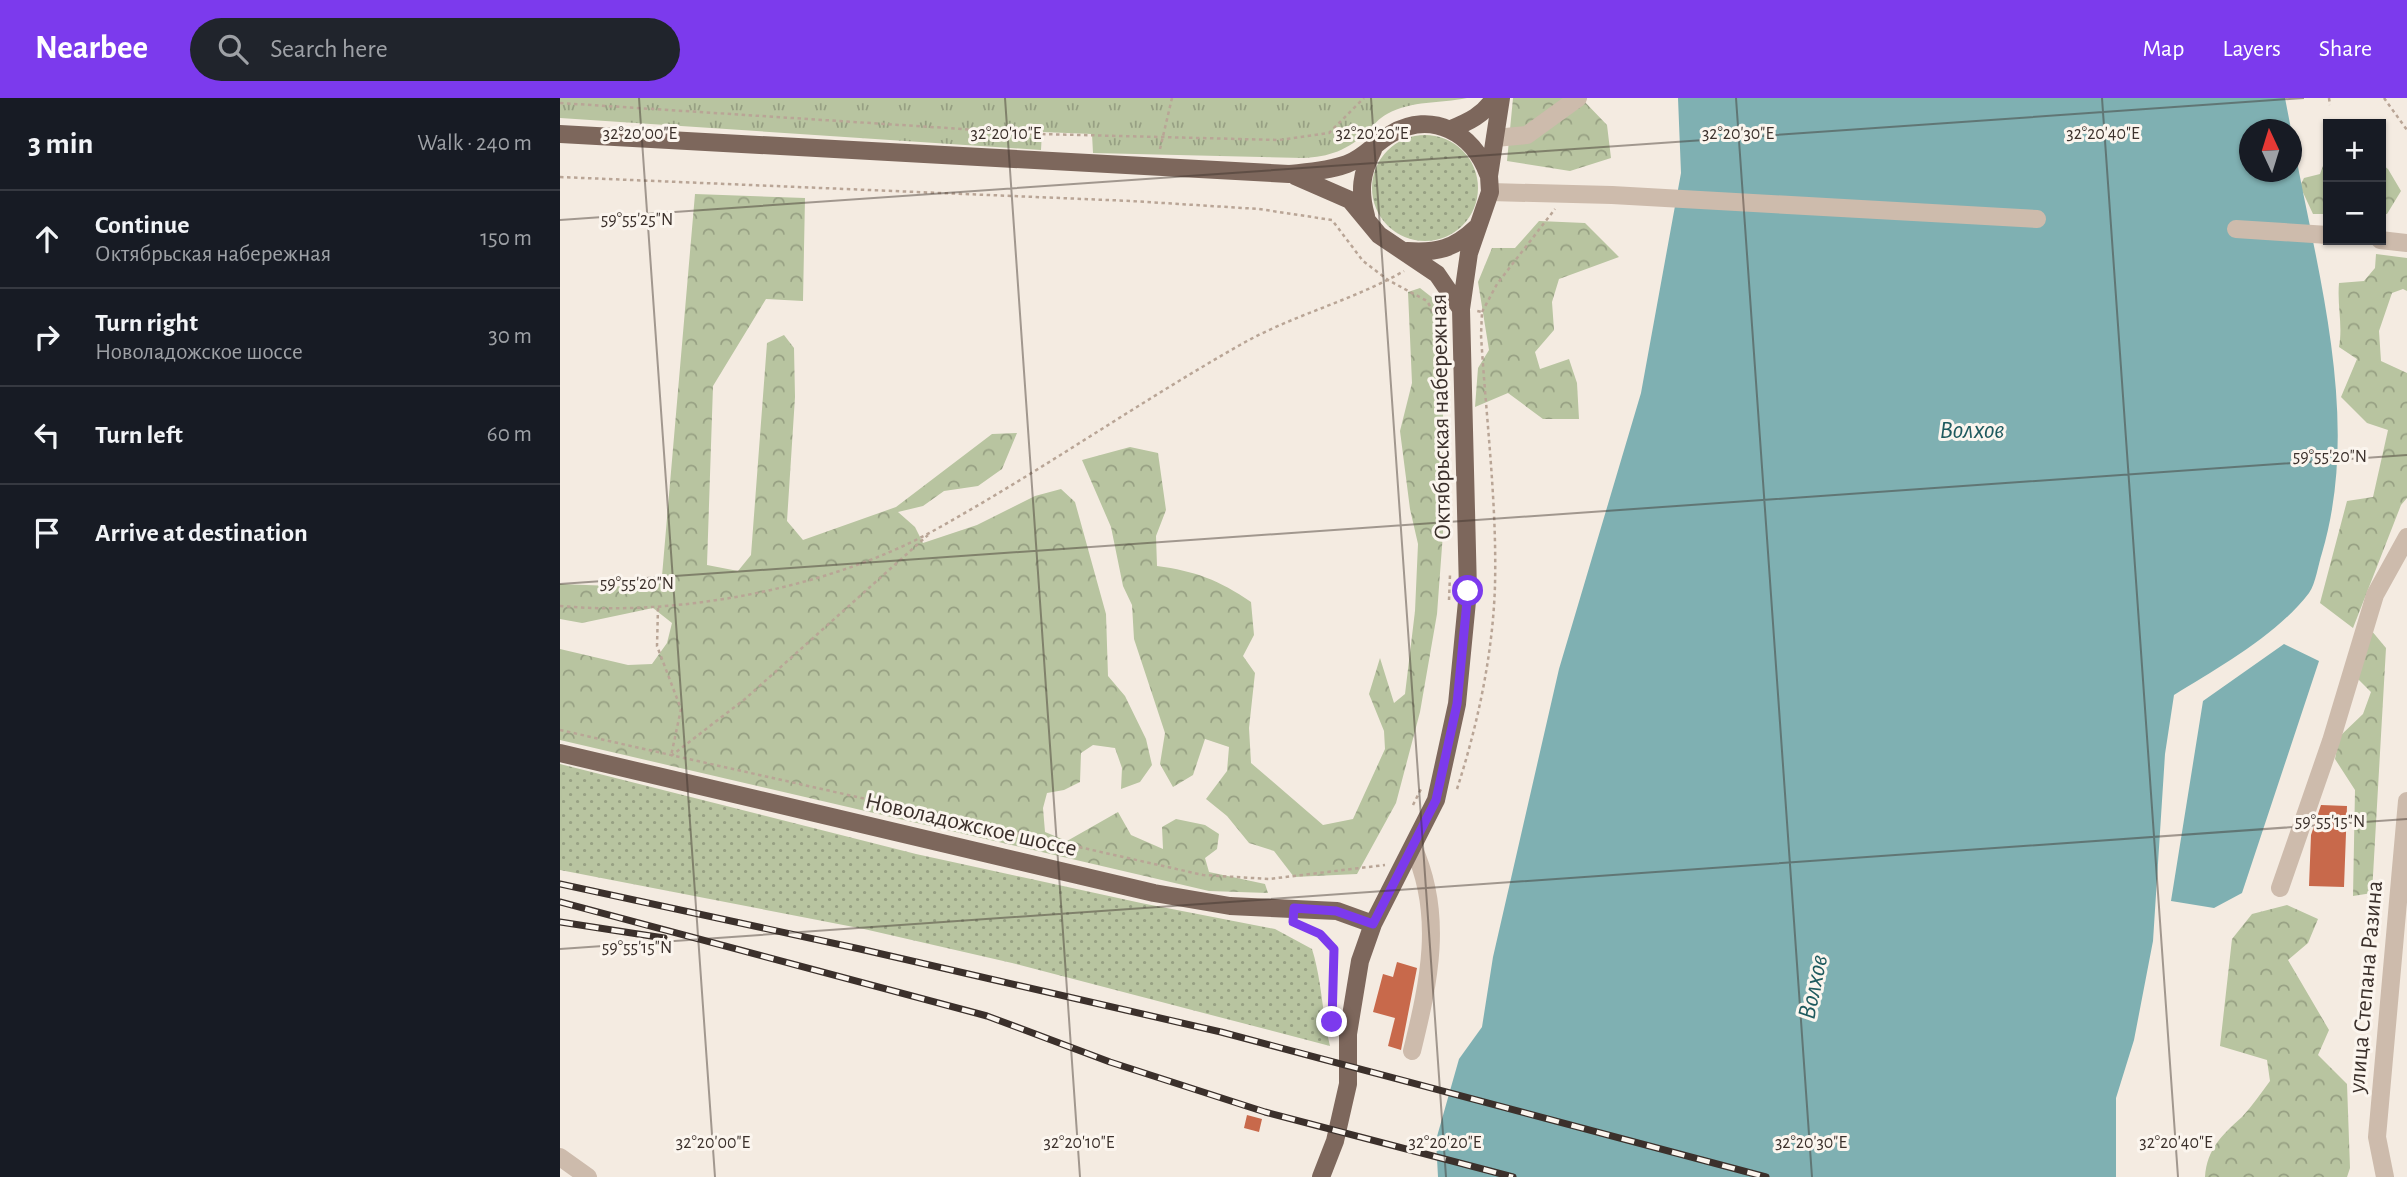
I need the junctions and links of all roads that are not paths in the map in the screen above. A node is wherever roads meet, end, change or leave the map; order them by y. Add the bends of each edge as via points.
1 (1494, 98) edge
2 (1501, 98) edge
3 (1578, 98) edge
4 (1451, 129) junction
5 (560, 134) edge
6 (1495, 138) junction
7 (1373, 150) junction
8 (1289, 174) junction
9 (1489, 184) junction
10 (2036, 219) dead end
11 (1480, 224) junction
12 (2236, 229) dead end
13 (1379, 235) junction
14 (2323, 235) edge
15 (2386, 241) edge
16 (2407, 243) edge
17 (1414, 256) junction
18 (1461, 309) junction
19 (2407, 537) edge
20 (560, 753) edge
21 (2407, 801) edge
22 (1413, 847) junction
23 (2280, 888) dead end
24 (1373, 924) junction
25 (1412, 1051) dead end
26 (560, 1157) edge
27 (588, 1177) edge
28 (1321, 1177) edge
29 (2385, 1177) edge

1 - 4 main road via 1472,120
2 - 6 main road, Октябрьская набережная
3 - 6 street via 1527,135
4 - 7 main road via 1430,124 1408,126 1388,135
4 - 9 main road via 1481,156
5 - 8 main road
6 - 9 main road, Октябрьская набережная
7 - 8 main road via 1348,164
7 - 13 main road via 1363,170 1360,193 1366,216
8 - 13 main road via 1350,200
9 - 10 street via 1566,194
9 - 11 main road, Октябрьская набережная
11 - 17 main road via 1460,243
11 - 18 main road, Октябрьская набережная via 1469,253
12 - 14 street
13 - 17 main road
15 - 16 street
17 - 18 main road via 1437,274
18 - 22 main road, Октябрьская набережная via 1465,627 1448,754 1436,800
19 - 23 street via 2375,595
20 - 24 main road, Новоладожское шоссе via 1154,893 1230,906 1336,911
21 - 29 street, улица Степана Разина via 2377,1136
22 - 24 main road, Октябрьская набережная
22 - 25 street via 1429,892 1432,962
24 - 28 main road, Октябрьская набережная via 1353,995 1348,1084
26 - 27 street

